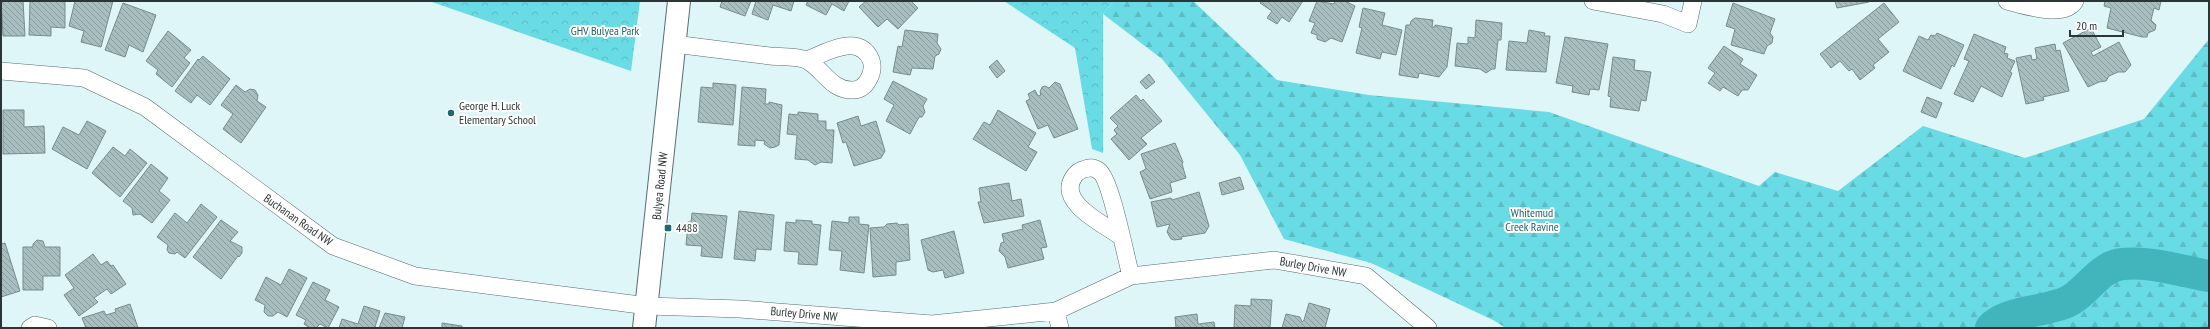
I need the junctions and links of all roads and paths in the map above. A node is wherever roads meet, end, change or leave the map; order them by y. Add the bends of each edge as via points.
1 (679, 1) edge
2 (1593, 1) edge
3 (1693, 1) edge
4 (2007, 1) edge
5 (2074, 1) edge
6 (674, 44) junction
7 (807, 60) dead end
8 (1, 71) edge
9 (1120, 236) dead end
10 (1131, 276) junction
11 (648, 306) junction
12 (1056, 311) junction
13 (30, 328) edge
14 (48, 328) edge
15 (644, 328) edge
16 (1060, 328) edge
17 (1428, 328) edge

1 - 6 street, Bulyea Road NW
2 - 3 street via 1663,14 1688,24
4 - 5 street via 2055,11 2069,8
6 - 7 street
6 - 11 street, Bulyea Road NW
8 - 11 street, Buchanan Road NW via 84,78 145,107 333,246 415,276
9 - 10 street
10 - 12 street, Burley Drive NW
10 - 17 street, Burley Drive NW via 1274,260 1366,276
11 - 12 street, Burley Drive NW via 740,308 932,324
11 - 15 street, Bulyea Road NW
12 - 16 street
13 - 14 street via 35,325

